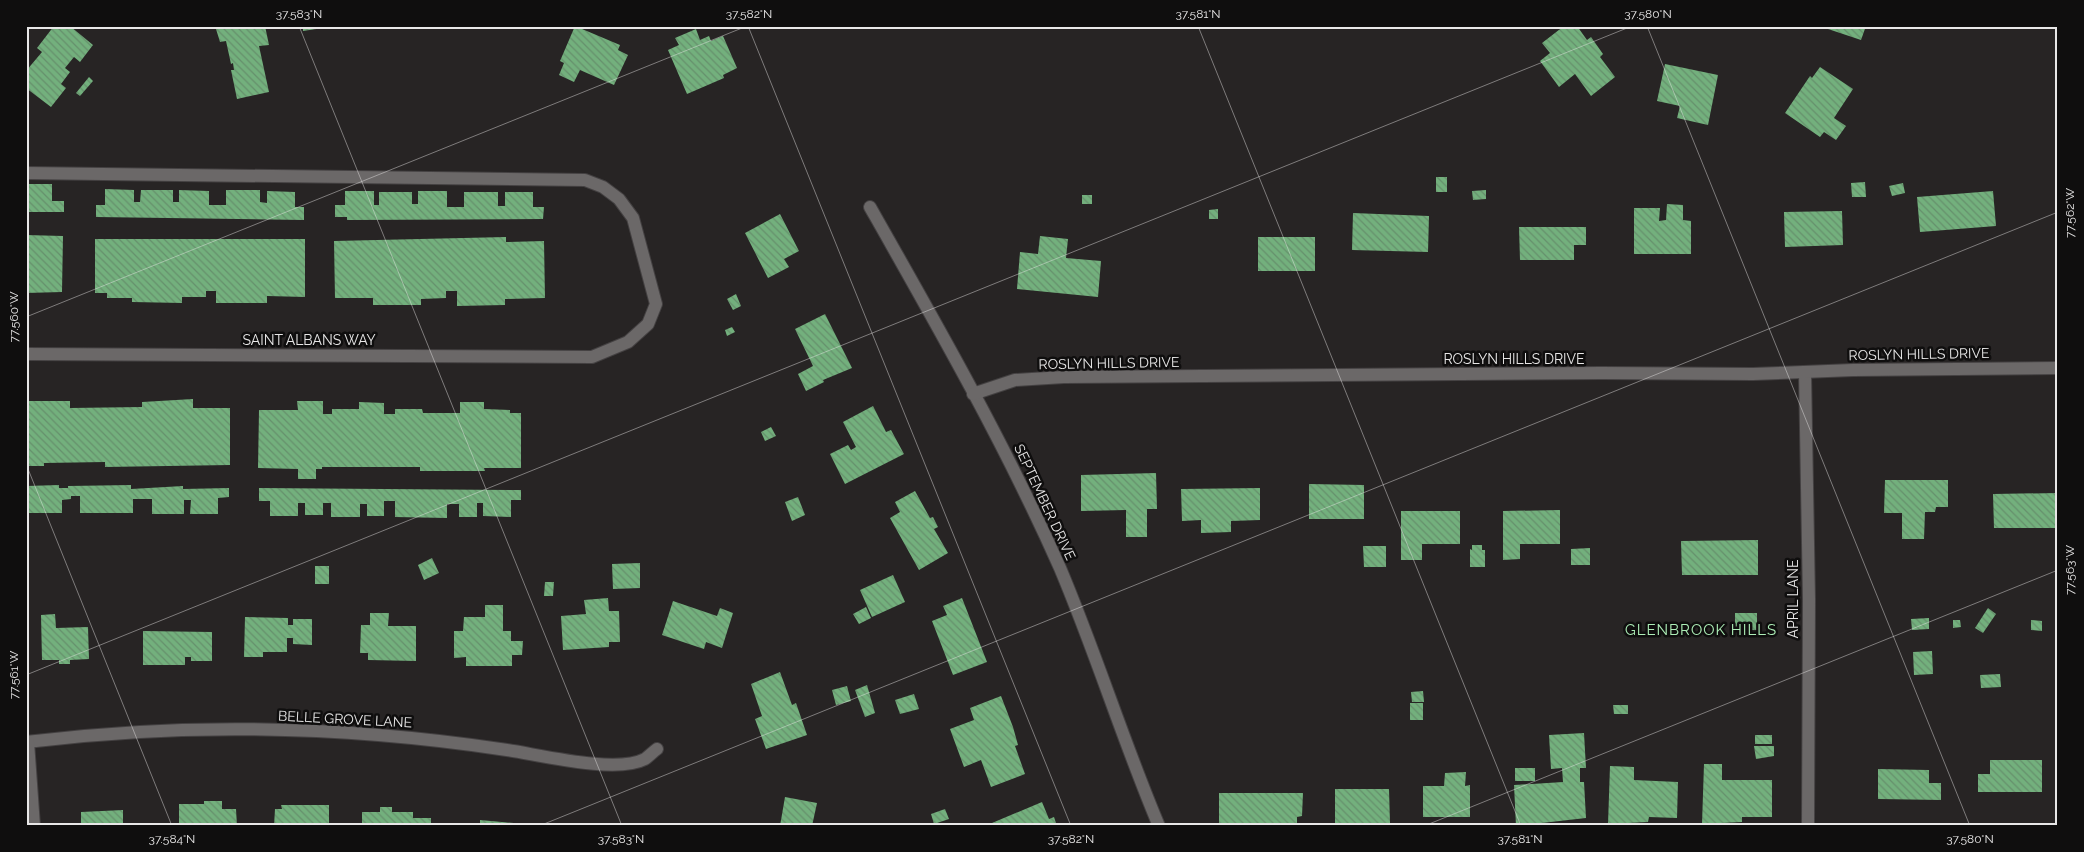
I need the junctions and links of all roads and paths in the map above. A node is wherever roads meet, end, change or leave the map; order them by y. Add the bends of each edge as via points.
1 (26, 172) edge
2 (870, 207) dead end
3 (26, 354) edge
4 (2058, 368) edge
5 (1805, 372) junction
6 (973, 394) junction
7 (27, 742) edge
8 (657, 749) dead end
9 (34, 826) edge
10 (1159, 826) edge
11 (1808, 826) edge

1 - 3 street, SAINT ALBANS WAY via 585,180 603,187 619,199 633,218 656,304 648,324 628,342 592,357
2 - 6 street, SEPTEMBER DRIVE
4 - 5 street, ROSLYN HILLS DRIVE
5 - 6 street, ROSLYN HILLS DRIVE via 1064,377 1015,380
5 - 11 street, APRIL LANE
6 - 10 street, SEPTEMBER DRIVE via 1004,450 1059,568
7 - 8 street, BELLE GROVE LANE via 145,730 296,730 410,737 568,761 623,764 644,759
7 - 9 street

